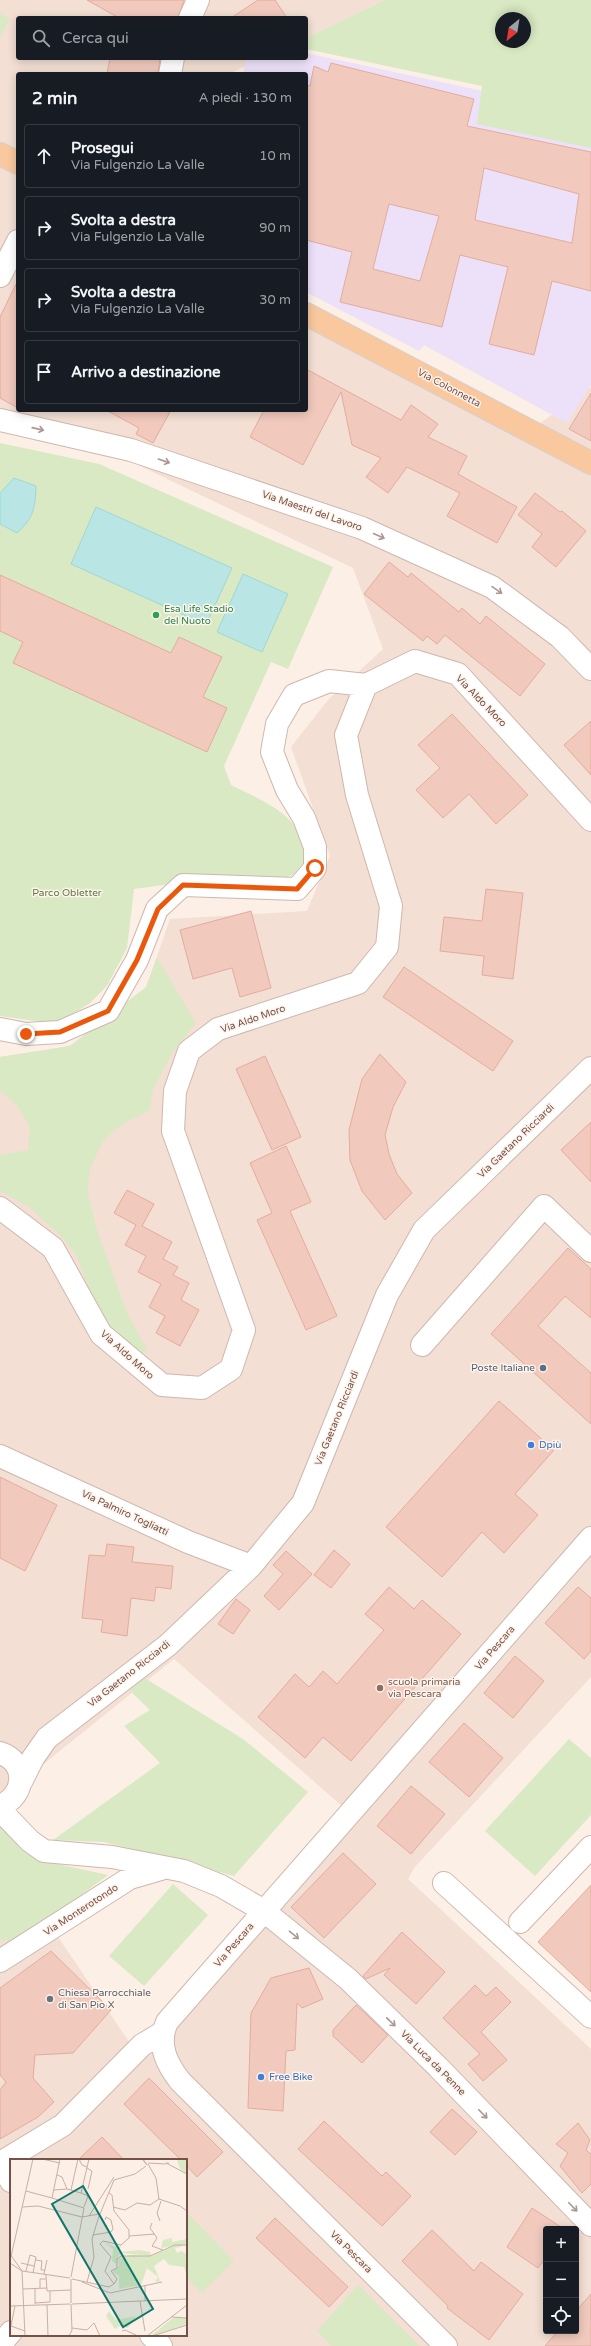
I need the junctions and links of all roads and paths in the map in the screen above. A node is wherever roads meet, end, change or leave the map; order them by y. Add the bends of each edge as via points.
1 (198, 0) edge
2 (191, 16) edge
3 (174, 60) edge
4 (170, 72) edge
5 (0, 154) edge
6 (16, 162) edge
7 (16, 245) edge
8 (0, 276) edge
9 (308, 315) edge
10 (0, 420) edge
11 (591, 463) edge
12 (591, 669) edge
13 (366, 685) junction
14 (591, 820) edge
15 (0, 1029) edge
16 (591, 1068) edge
17 (0, 1208) edge
18 (591, 1252) edge
19 (422, 1345) dead end
20 (0, 1456) edge
21 (591, 1538) edge
22 (251, 1566) junction
23 (47, 1738) junction
24 (0, 1752) edge
25 (21, 1784) junction
26 (0, 1806) edge
27 (0, 1810) edge
28 (24, 1834) junction
29 (591, 1847) edge
30 (166, 1868) junction
31 (444, 1883) dead end
32 (264, 1911) junction
33 (520, 1922) dead end
34 (2, 1959) edge
35 (591, 2017) edge
36 (162, 2033) junction
37 (10, 2179) edge
38 (591, 2225) edge
39 (10, 2333) edge
40 (17, 2336) edge
41 (152, 2336) edge
42 (0, 2345) edge
43 (19, 2346) edge
44 (161, 2346) edge
45 (446, 2346) edge

1 - 2 street
3 - 4 street
5 - 6 main road
7 - 8 street
9 - 11 main road, Via Colonnetta
10 -> 12 street, Via Maestri del Lavoro via 131,450 362,528 492,587 560,637
13 - 14 street, Via Aldo Moro via 415,661 458,674
13 - 15 street via 329,682 294,695 277,724 272,752 287,790 304,818 315,847 315,868 297,889 183,885 158,909 137,960 108,1011 60,1032 26,1034
13 - 17 street, Via Aldo Moro via 346,735 357,795 391,906 387,947 358,983 218,1029 190,1051 175,1091 173,1131 244,1330 231,1369 202,1388 162,1385 101,1334 53,1248
16 - 22 street, Via Gaetano Ricciardi via 424,1230 387,1295 303,1503
18 - 19 street via 544,1206
20 - 22 street, Via Palmiro Togliatti via 188,1542
21 - 32 street, Via Pescara
22 - 23 street, Via Gaetano Ricciardi via 168,1645
23 - 24 street, Via Gaetano Ricciardi
23 - 25 street, Via Gaetano Ricciardi via 33,1758
24 - 25 street via 18,1766
25 - 26 street via 10,1802
25 - 28 street via 18,1805
27 - 28 street, Via Luca da Penne
28 - 30 street, Via Luca da Penne via 39,1848 50,1853 112,1857
29 - 33 street
30 - 32 street, Via Luca da Penne via 221,1886
30 - 34 street, Via Monterotondo via 130,1878
31 - 35 street
32 - 36 street, Via Pescara via 167,2022
32 -> 38 street, Via Luca da Penne via 348,1979
36 - 37 street via 142,2045 63,2125 0,2163
36 - 45 street, Via Pescara via 167,2060 180,2081
39 - 42 street
40 - 43 street
41 - 44 street

